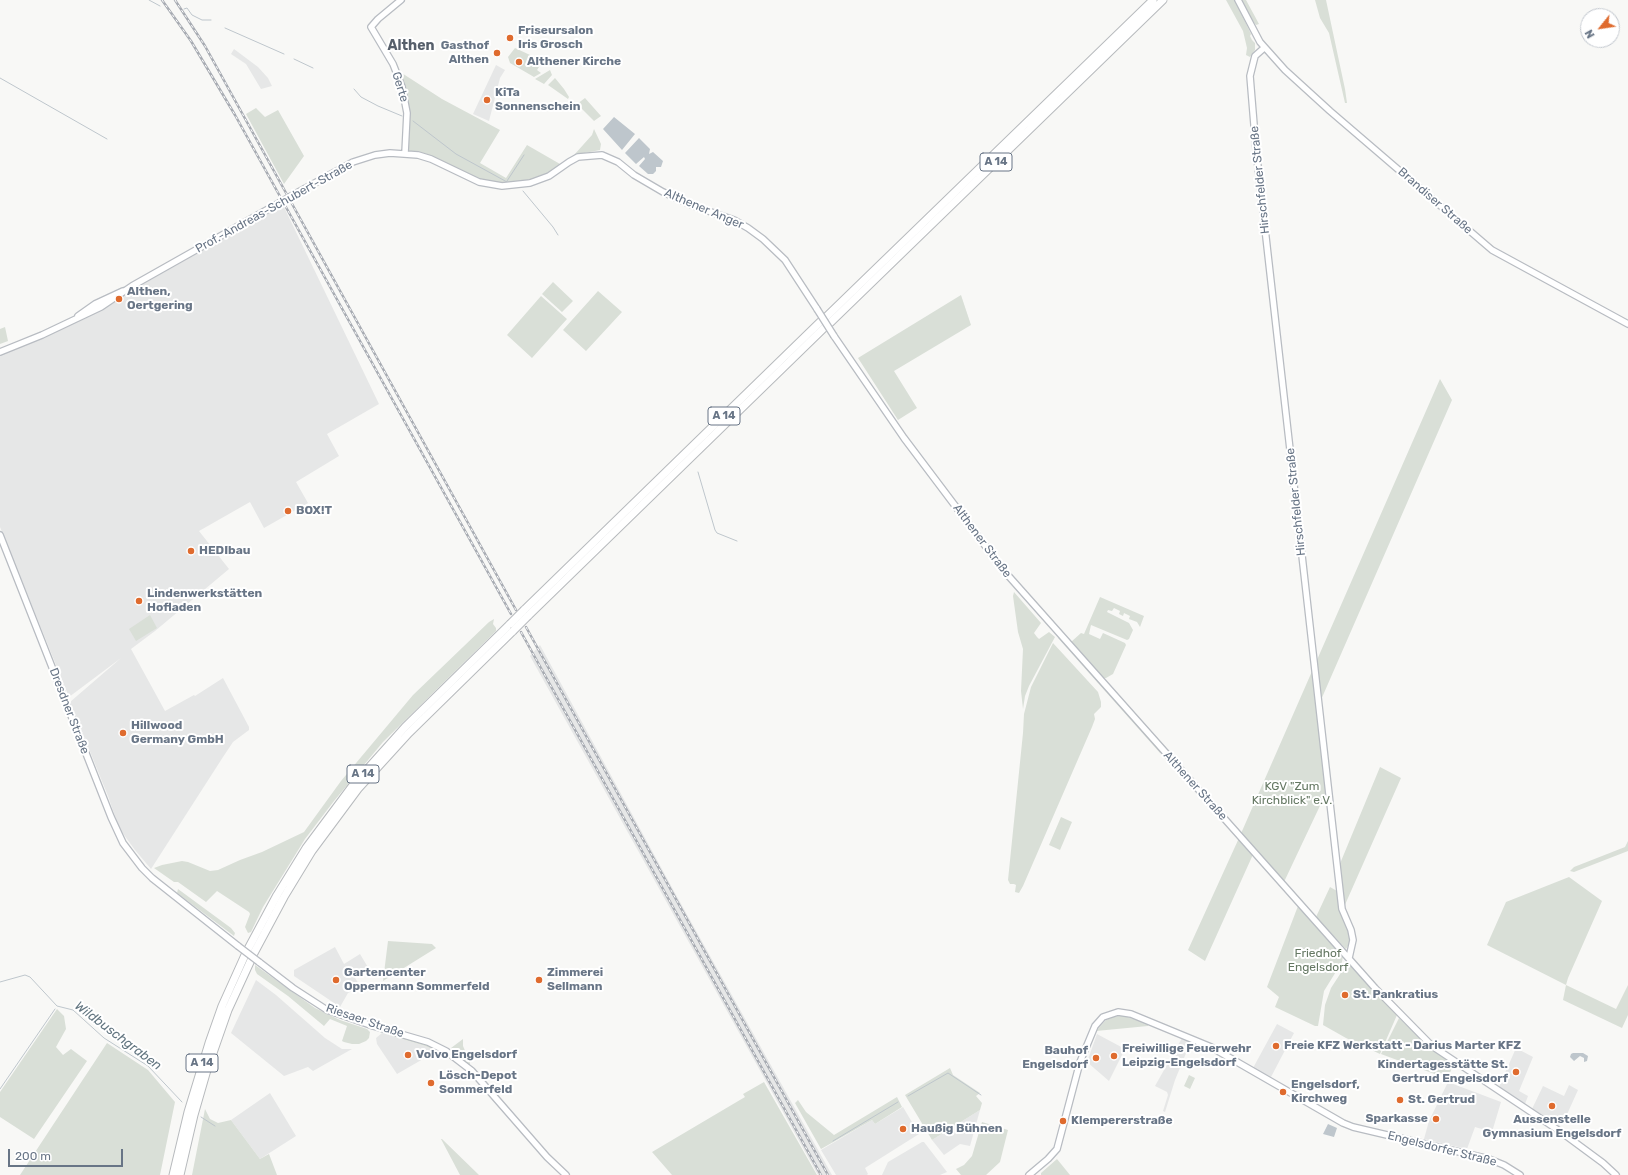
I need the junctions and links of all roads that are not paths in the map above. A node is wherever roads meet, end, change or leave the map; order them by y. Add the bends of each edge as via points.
1 (401, 0) edge
2 (1153, 0) edge
3 (1163, 0) edge
4 (1238, 0) edge
5 (1264, 48) junction
6 (405, 154) junction
7 (602, 155) joint
8 (825, 323) junction
9 (1628, 324) edge
10 (834, 336) joint
11 (0, 352) edge
12 (0, 535) edge
13 (152, 878) joint
14 (249, 954) junction
15 (1349, 958) junction
16 (173, 1175) edge
17 (180, 1175) edge
18 (566, 1175) edge
19 (1030, 1175) edge
20 (1520, 1175) edge
21 (1616, 1175) edge

1 - 6 main road, Gerte via 370,27 393,64 402,87 408,126
2 - 8 highway, A 14
3 - 8 highway, A 14
4 - 5 main road, Brandiser Straße
5 - 9 main road, Brandiser Straße via 1330,111 1492,250
5 - 15 main road, Hirschfelder Straße via 1255,56 1250,68 1254,125 1342,909 1352,930 1353,940
6 - 7 main road, Prof.-Andreas-Schubert-Straße via 431,159 479,182 502,186 530,183 549,176 578,157
6 - 11 main road, Prof.-Andreas-Schubert-Straße, bridge via 375,155 353,162 132,286 94,304 74,319
7 - 10 main road, Althener Anger, bridge via 618,162 663,192 734,220 763,239 785,260
8 - 14 highway, A 14, bridge via 512,627 405,727 353,785 320,829 292,871
10 - 15 main road, Althener Straße via 914,452 1012,581
12 - 13 main road, Dresdner Straße via 111,817 127,849
13 - 18 main road, Riesaer Straße, bridge via 293,988 327,1010 428,1042 446,1051 472,1071 547,1157
14 - 16 highway, A 14 via 222,1006 208,1043
14 - 17 highway, A 14 via 210,1063 194,1115
15 - 21 main road, Althener Straße via 1432,1046 1561,1132
19 - 20 main road, Engelsdorfer Straße via 1056,1152 1067,1121 1080,1062 1095,1026 1113,1012 1122,1012 1211,1047 1343,1123 1489,1158

